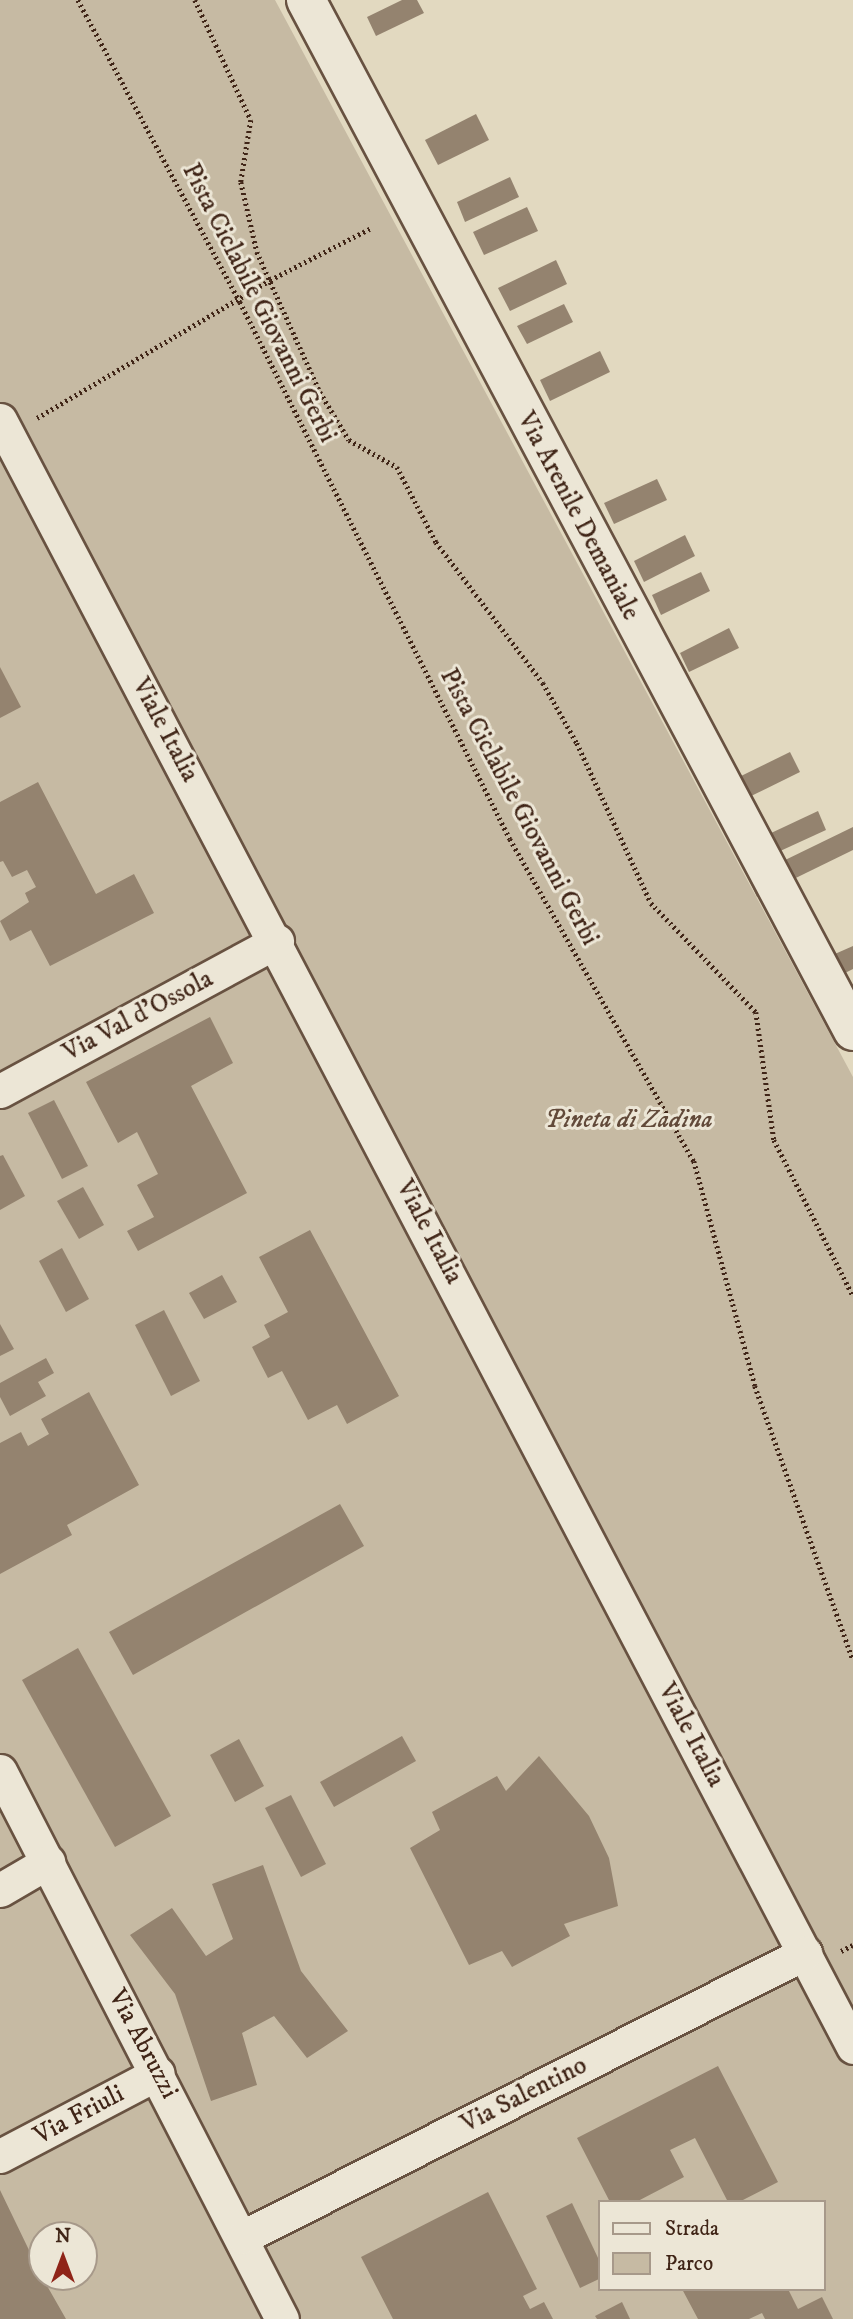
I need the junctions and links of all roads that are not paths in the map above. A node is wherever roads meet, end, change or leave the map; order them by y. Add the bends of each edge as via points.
1 (306, 0) edge
2 (4, 427) edge
3 (277, 941) junction
4 (853, 1031) edge
5 (0, 1091) edge
6 (0, 1771) edge
7 (48, 1862) junction
8 (0, 1890) edge
9 (805, 1953) junction
10 (853, 2047) edge
11 (158, 2073) junction
12 (0, 2156) edge
13 (243, 2237) junction
14 (282, 2319) edge

1 - 4 street, Via Arenile Demaniale
2 - 3 street, Viale Italia
3 - 5 street, Via Val d'Ossola
3 - 9 street, Viale Italia
6 - 7 street, Via Abruzzi
7 - 8 street
7 - 11 street, Via Abruzzi
9 - 10 street, Viale Italia
9 - 13 street, Via Salentino
11 - 12 street, Via Friuli
11 - 13 street, Via Abruzzi
13 - 14 street, Via Abruzzi

